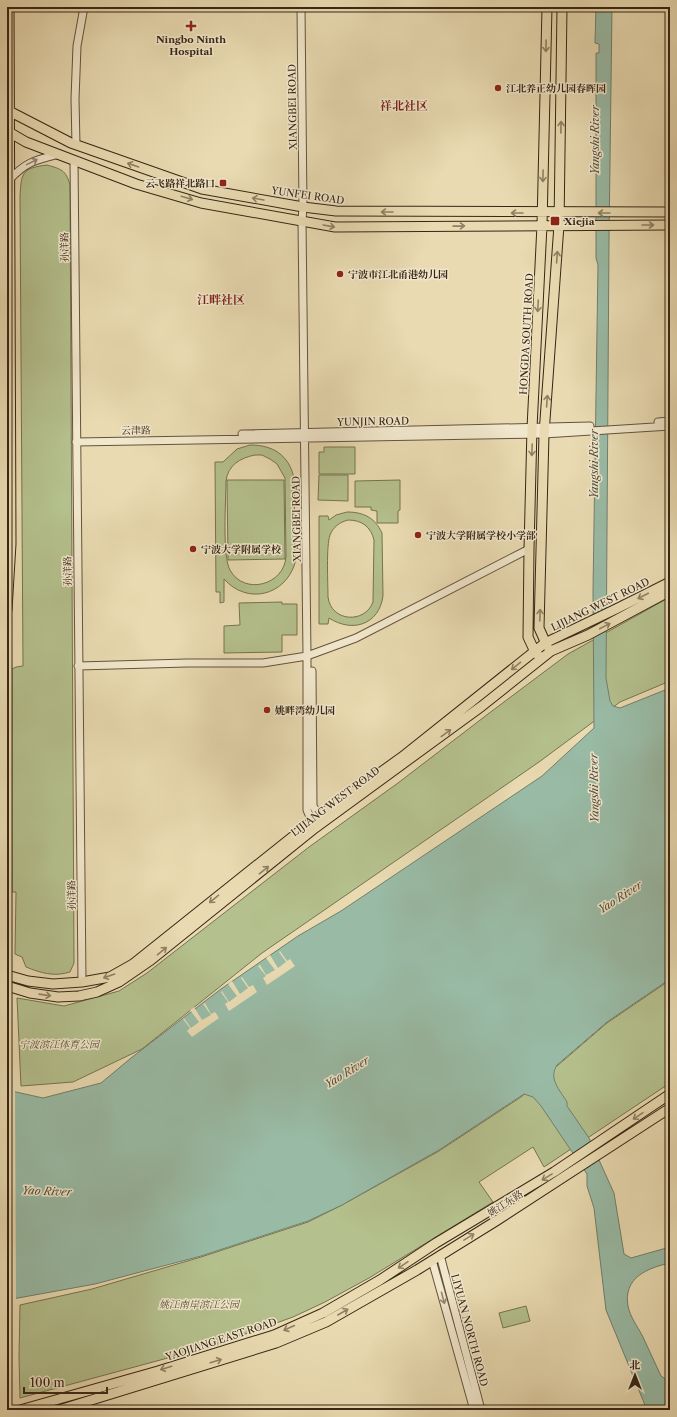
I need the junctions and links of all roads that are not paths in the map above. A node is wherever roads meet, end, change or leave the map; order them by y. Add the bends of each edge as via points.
1 (9, 7) edge
2 (84, 7) edge
3 (302, 7) edge
4 (546, 7) edge
5 (562, 7) edge
6 (8, 110) edge
7 (8, 132) edge
8 (76, 145) junction
9 (60, 154) junction
10 (74, 160) junction
11 (9, 180) junction
12 (303, 207) junction
13 (670, 212) edge
14 (542, 213) junction
15 (559, 213) junction
16 (305, 222) junction
17 (542, 225) junction
18 (559, 225) junction
19 (670, 225) edge
20 (670, 421) edge
21 (624, 426) junction
22 (670, 426) edge
23 (532, 431) junction
24 (545, 431) junction
25 (307, 435) junction
26 (76, 440) junction
27 (529, 549) junction
28 (670, 582) edge
29 (670, 591) edge
30 (7, 610) edge
31 (619, 613) junction
32 (545, 643) junction
33 (551, 651) junction
34 (310, 655) junction
35 (538, 655) junction
36 (78, 666) junction
37 (321, 819) junction
38 (313, 825) junction
39 (7, 975) edge
40 (82, 982) junction
41 (7, 986) edge
42 (670, 1094) edge
43 (670, 1108) edge
44 (436, 1258) junction
45 (20, 1410) edge
46 (59, 1410) edge
47 (474, 1410) edge
48 (481, 1410) edge

1 - 6 main road
2 - 8 street via 78,46
3 - 12 street, XIANGBEI ROAD
4 -> 14 main road, HONGDA SOUTH ROAD
15 -> 5 main road
6 - 7 main road
6 - 8 main road, YUNFEI ROAD
7 - 9 main road via 26,142
7 - 11 main road
12 -> 8 main road, YUNFEI ROAD via 202,189
9 - 10 main road
11 -> 9 street via 19,169 33,161
10 -> 16 main road via 136,184 201,202
10 - 26 street, 孙洋路
11 - 30 main road via 11,544
14 -> 12 main road, YUNFEI ROAD via 336,211
12 - 16 street, XIANGBEI ROAD
13 -> 15 main road, YUNFEI ROAD
14 - 15 main road, YUNFEI ROAD
14 - 17 main road, HONGDA SOUTH ROAD
15 - 18 main road
16 -> 17 main road via 335,227
16 - 25 street, XIANGBEI ROAD
17 - 18 main road
17 -> 23 main road, HONGDA SOUTH ROAD
18 -> 19 main road
24 -> 18 main road
20 - 21 street, YUNJIN ROAD
21 - 22 street, YUNJIN ROAD
21 - 24 street, YUNJIN ROAD
23 - 24 street, YUNJIN ROAD
23 - 25 street, YUNJIN ROAD
23 -> 27 main road, HONGDA SOUTH ROAD
32 -> 24 main road via 539,628
25 - 26 street, YUNJIN ROAD
25 - 34 street, XIANGBEI ROAD
26 - 36 street, 孙洋路
27 - 34 street via 356,638
27 - 35 main road, HONGDA SOUTH ROAD via 528,637
28 -> 31 main road, LIJIANG WEST ROAD
29 - 31 main road, LIJIANG WEST ROAD
31 - 32 main road, LIJIANG WEST ROAD via 585,624
33 -> 31 main road, LIJIANG WEST ROAD via 588,635
32 - 33 main road
32 - 35 main road, LIJIANG WEST ROAD
33 - 35 main road, LIJIANG WEST ROAD
34 - 36 street via 263,663
34 - 37 street, XIANGBEI ROAD via 313,806
34 - 38 street, XIANGBEI ROAD via 307,810
35 - 37 main road, LIJIANG WEST ROAD
36 - 40 street, 孙洋路
37 - 38 main road, LIJIANG WEST ROAD
38 -> 40 main road, LIJIANG WEST ROAD via 133,964 110,977
41 -> 38 main road, LIJIANG WEST ROAD via 58,997 97,992 119,982 151,960
39 - 40 main road, LIJIANG WEST ROAD via 53,984
42 -> 45 main road, 姚江东路 via 554,1172 380,1280 323,1312 274,1335
44 -> 43 main road, 姚江东路
46 -> 44 main road, YAOJIANG EAST ROAD via 294,1336 326,1322
44 -> 47 street, LIYUAN NORTH ROAD
44 - 48 street, LIYUAN NORTH ROAD

